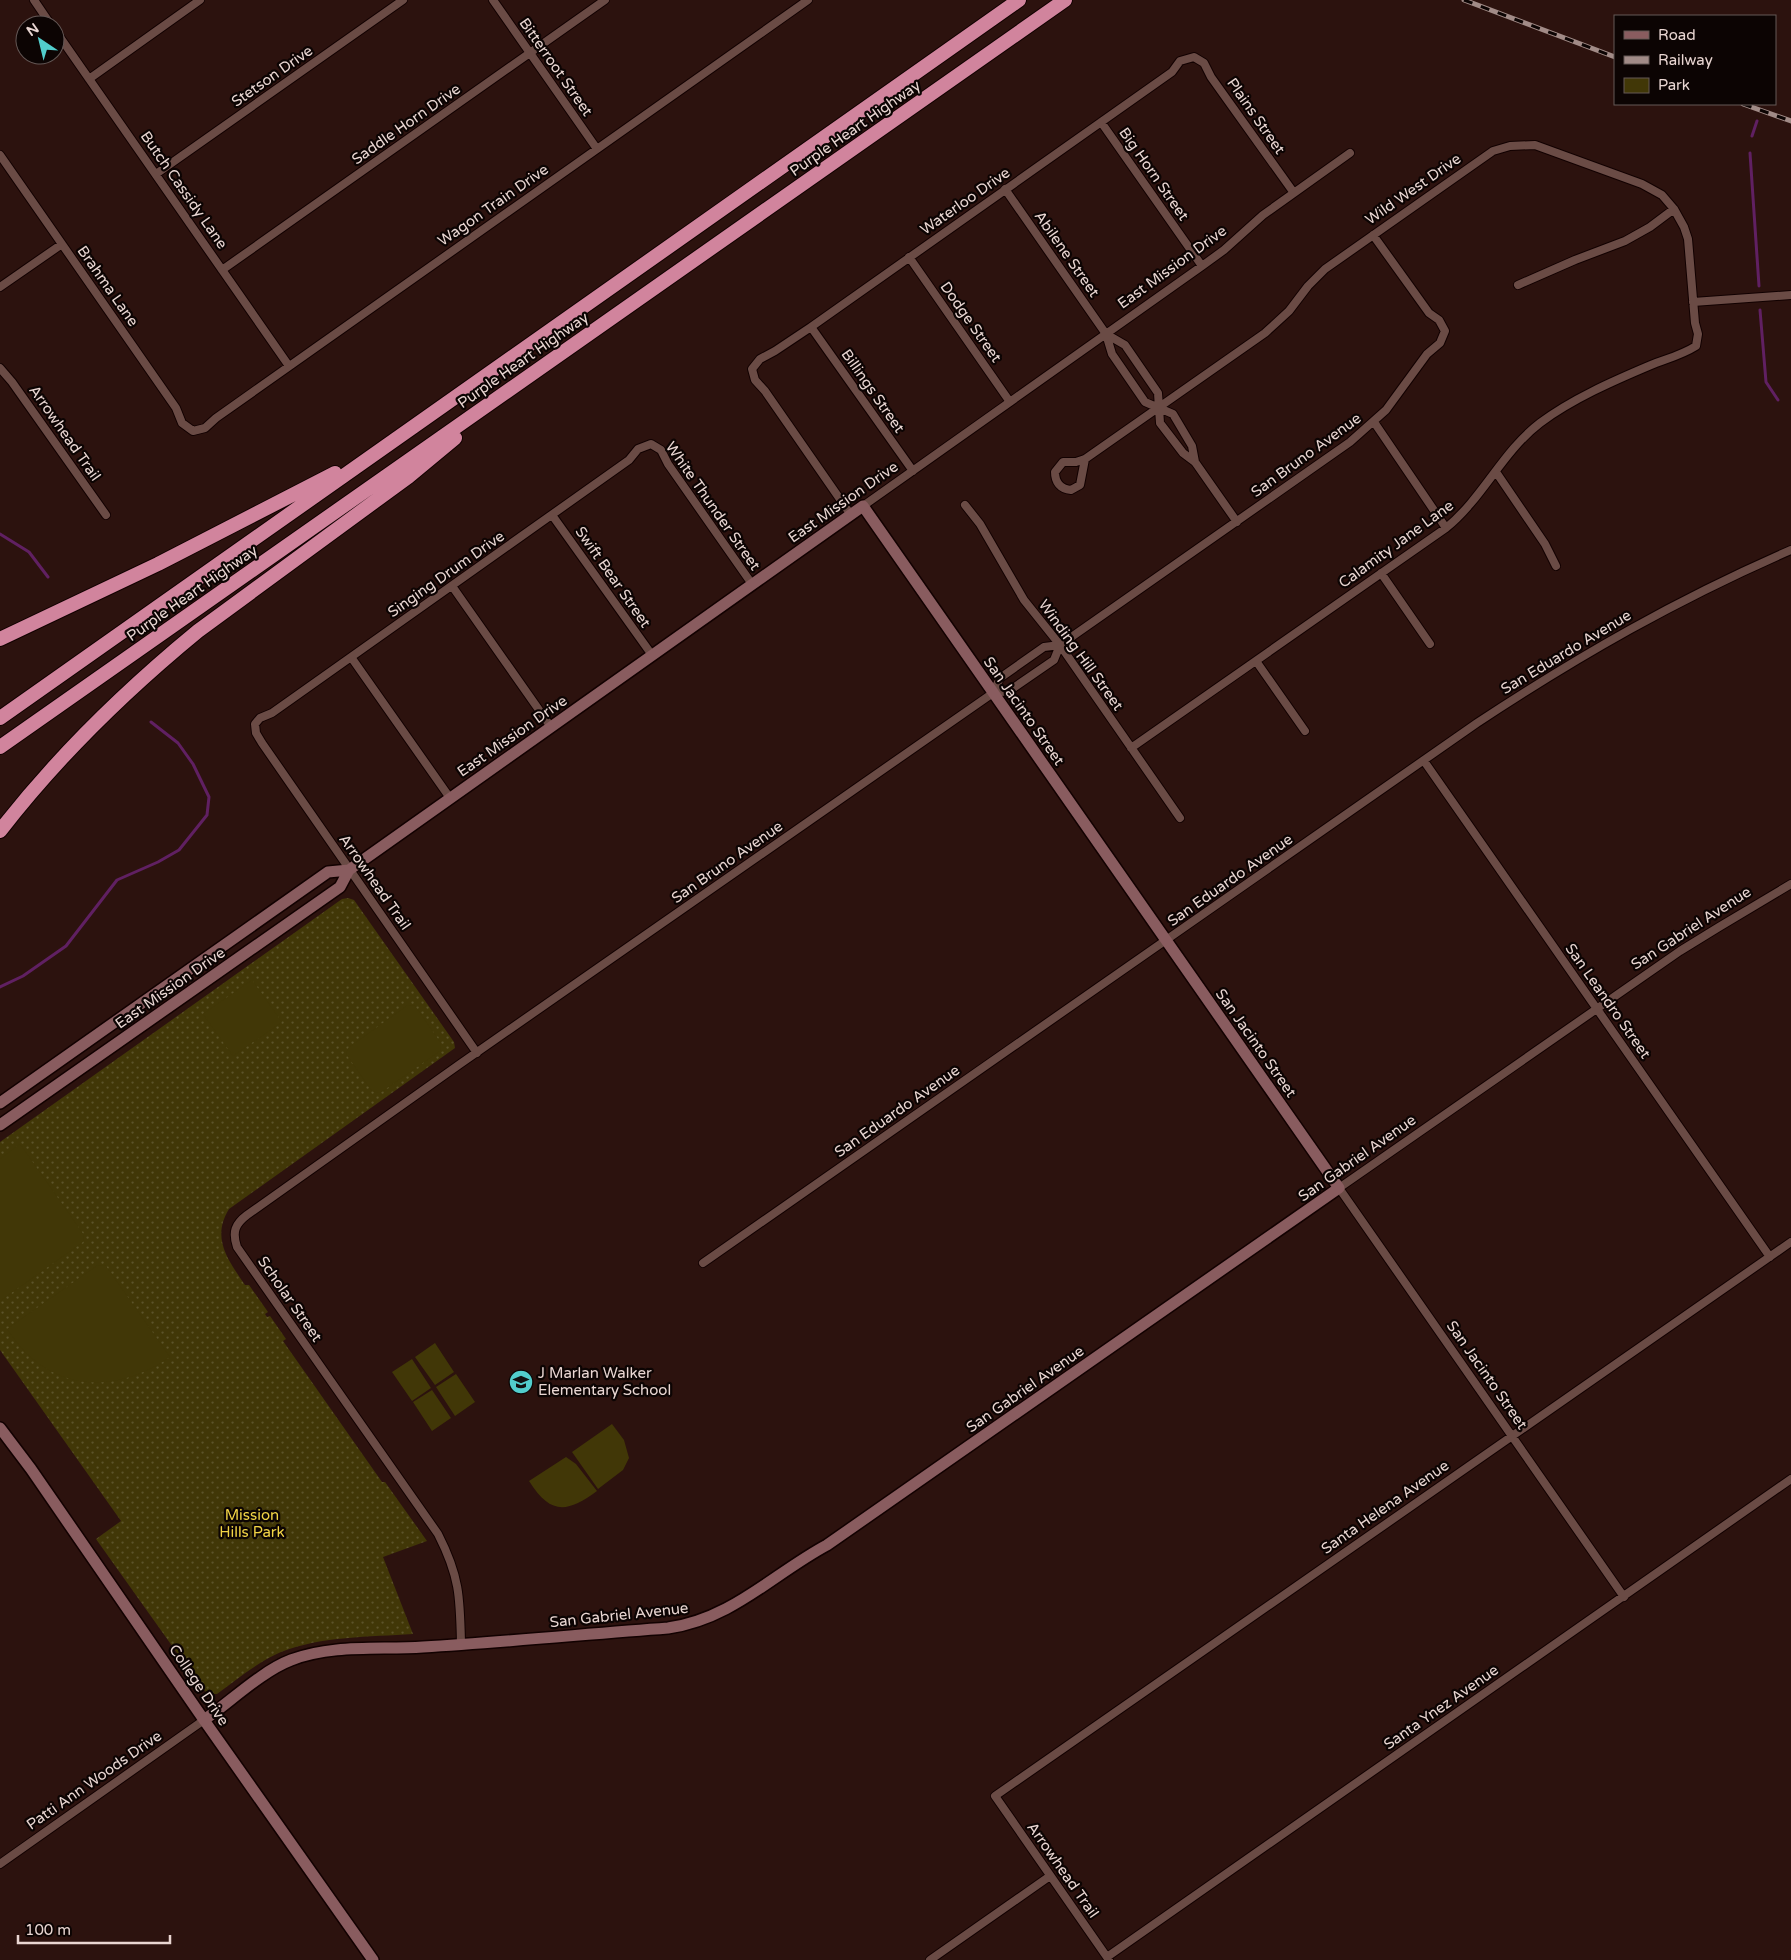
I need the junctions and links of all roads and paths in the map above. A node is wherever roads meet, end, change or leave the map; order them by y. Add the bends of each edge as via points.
1 (34, 0) edge
2 (200, 0) edge
3 (403, 0) edge
4 (493, 0) edge
5 (605, 0) edge
6 (808, 0) edge
7 (1019, 0) edge
8 (1065, 0) edge
9 (44, 15) edge
10 (65, 44) edge
11 (530, 54) junction
12 (1194, 57) joint
13 (89, 78) junction
14 (1101, 122) junction
15 (597, 149) junction
16 (1350, 152) dead end
17 (0, 155) edge
18 (156, 174) junction
19 (1006, 189) junction
20 (1294, 193) junction
21 (1674, 209) junction
22 (1373, 235) junction
23 (62, 244) junction
24 (909, 258) junction
25 (1202, 266) junction
26 (222, 270) junction
27 (1518, 285) dead end
28 (0, 287) edge
29 (1791, 295) edge
30 (1692, 302) junction
31 (811, 327) junction
32 (1106, 334) junction
33 (1696, 346) joint
34 (289, 366) junction
35 (0, 368) edge
36 (539, 369) junction
37 (1010, 402) junction
38 (1159, 408) junction
39 (1374, 422) junction
40 (193, 431) joint
41 (651, 444) joint
42 (380, 450) junction
43 (1085, 459) junction
44 (1195, 462) junction
45 (913, 471) junction
46 (1496, 472) junction
47 (965, 505) dead end
48 (863, 506) junction
49 (851, 514) junction
50 (106, 515) dead end
51 (552, 515) junction
52 (1236, 522) junction
53 (1446, 528) junction
54 (1791, 550) edge
55 (1556, 566) dead end
56 (1381, 573) junction
57 (752, 584) junction
58 (452, 586) junction
59 (0, 639) edge
60 (1430, 644) dead end
61 (1060, 645) junction
62 (652, 656) junction
63 (351, 657) junction
64 (1256, 661) junction
65 (993, 693) junction
66 (0, 718) edge
67 (255, 724) joint
68 (551, 727) junction
69 (1305, 731) dead end
70 (0, 746) edge
71 (1131, 748) junction
72 (1424, 761) junction
73 (450, 798) junction
74 (1180, 818) dead end
75 (0, 831) edge
76 (349, 870) junction
77 (1791, 884) edge
78 (1166, 940) junction
79 (1596, 1009) junction
80 (477, 1053) junction
81 (0, 1103) edge
82 (0, 1125) edge
83 (1339, 1188) junction
84 (1791, 1242) edge
85 (1770, 1257) junction
86 (703, 1263) dead end
87 (0, 1428) edge
88 (1512, 1436) junction
89 (1791, 1479) edge
90 (1624, 1597) junction
91 (461, 1644) junction
92 (204, 1720) junction
93 (995, 1796) joint
94 (0, 1864) edge
95 (1050, 1876) junction
96 (1108, 1959) edge
97 (373, 1960) edge
98 (930, 1960) edge

1 - 9 street
2 - 13 street
3 - 18 street, Stetson Drive
4 - 11 street, Bitterroot Street
5 - 11 street, Saddle Horn Drive
6 - 15 street, Wagon Train Drive
7 - 42 highway, Purple Heart Highway
8 - 36 highway, Purple Heart Highway
10 - 13 street, Butch Cassidy Lane
11 - 15 street, Bitterroot Street
11 - 26 street, Saddle Horn Drive
12 - 14 street, Waterloo Drive via 1180,61 1172,72
12 - 20 street, Plains Street via 1204,63
13 - 18 street, Butch Cassidy Lane
14 - 19 street, Waterloo Drive
14 - 25 street, Big Horn Street
15 - 34 street, Wagon Train Drive
16 - 20 street, East Mission Drive
17 - 23 street, Brahma Lane
18 - 26 street, Butch Cassidy Lane
19 - 24 street, Waterloo Drive
19 - 32 street, Abilene Street
20 - 25 street, East Mission Drive
21 - 22 street, Wild West Drive via 1662,195 1642,184 1522,144 1501,148 1480,159
21 - 27 street via 1625,241
21 - 30 street, Wild West Drive via 1688,239
22 - 38 street, Wild West Drive via 1325,269 1289,312 1265,333
22 - 39 street, San Bruno Avenue via 1428,314 1439,320 1445,332 1440,343 1427,354
23 - 28 street
23 - 40 street, Brahma Lane via 176,408 182,423
24 - 31 street, Waterloo Drive
24 - 37 street, Dodge Street
25 - 32 street, East Mission Drive
26 - 34 street, Butch Cassidy Lane
29 - 30 street
30 - 33 street, Wild West Drive via 1698,334
31 - 45 street, Billings Street
31 - 49 street, Waterloo Drive via 760,359 752,369 755,380
32 - 37 street, East Mission Drive
32 - 38 street, Abilene Street via 1112,354 1145,402
32 - 38 street, Abilene Street via 1124,345 1158,393
33 - 46 street, Calamity Jane Lane via 1684,354 1633,373 1550,416 1525,436
34 - 40 street, Wagon Train Drive via 205,428
35 - 50 street, Arrowhead Trail
36 - 70 highway, Purple Heart Highway
36 - 75 highway via 408,477 168,656 99,719
37 - 45 street, East Mission Drive
38 - 43 street, Wild West Drive
38 - 44 street, Abilene Street via 1160,423 1183,453
38 - 44 street, Abilene Street via 1173,414 1192,446
39 - 52 street, San Bruno Avenue
39 - 53 street
41 - 51 street, Singing Drum Drive via 638,449 629,460
41 - 57 street, White Thunder Street via 661,450
42 - 59 highway via 166,560
42 - 66 highway, Purple Heart Highway
43 - 43 street, Wild West Drive via 1063,462 1058,466 1055,472 1057,483 1066,490 1076,489 1082,480
44 - 52 street, Abilene Street
45 - 48 street, East Mission Drive
46 - 53 street, Calamity Jane Lane via 1471,505
46 - 55 street via 1546,544
47 - 61 street, Winding Hill Street via 980,524 1024,600
48 - 49 street, East Mission Drive
48 - 65 street, San Jacinto Street
49 - 57 street, East Mission Drive
51 - 58 street, Singing Drum Drive
51 - 62 street, Swift Bear Street
52 - 61 street, San Bruno Avenue
53 - 56 street, Calamity Jane Lane
54 - 72 street, San Eduardo Avenue via 1694,594 1612,638 1538,683
56 - 60 street
56 - 64 street, Calamity Jane Lane
57 - 62 street, East Mission Drive
58 - 63 street, Singing Drum Drive
58 - 68 street
61 - 65 street, San Bruno Avenue via 1044,647 1000,678
61 - 65 street, San Bruno Avenue via 1054,660 1009,691
61 - 71 street, Winding Hill Street
62 - 68 street, East Mission Drive
63 - 67 street, Singing Drum Drive
63 - 73 street
64 - 69 street
64 - 71 street, Calamity Jane Lane
65 - 78 street, San Jacinto Street
65 - 80 street, San Bruno Avenue
67 - 76 street, Arrowhead Trail via 262,743
68 - 73 street, East Mission Drive
71 - 74 street, Winding Hill Street
72 - 78 street, San Eduardo Avenue
72 - 79 street, San Leandro Street
73 - 76 street, East Mission Drive
76 - 80 street, Arrowhead Trail
76 - 81 street, East Mission Drive via 328,872
76 - 82 street, East Mission Drive via 340,887
77 - 79 street, San Gabriel Avenue via 1719,926
78 - 83 street, San Jacinto Street
78 - 86 street, San Eduardo Avenue
79 - 83 street, San Gabriel Avenue
79 - 85 street, San Leandro Street
80 - 91 street, Scholar Street via 247,1215 234,1231 237,1247 438,1534 457,1580 461,1601
83 - 88 street, San Jacinto Street
83 - 91 street, San Gabriel Avenue via 827,1545 715,1616 668,1628
84 - 85 street, Santa Helena Avenue
85 - 88 street, Santa Helena Avenue
87 - 92 street, College Drive
88 - 90 street, San Jacinto Street
88 - 93 street, Santa Helena Avenue
89 - 90 street, Santa Ynez Avenue
90 - 96 street, Santa Ynez Avenue
91 - 92 street, San Gabriel Avenue via 355,1649 300,1657 272,1670
92 - 94 street, Patti Ann Woods Drive
92 - 97 street, College Drive
93 - 95 street, Arrowhead Trail
95 - 96 street, Arrowhead Trail
95 - 98 street

